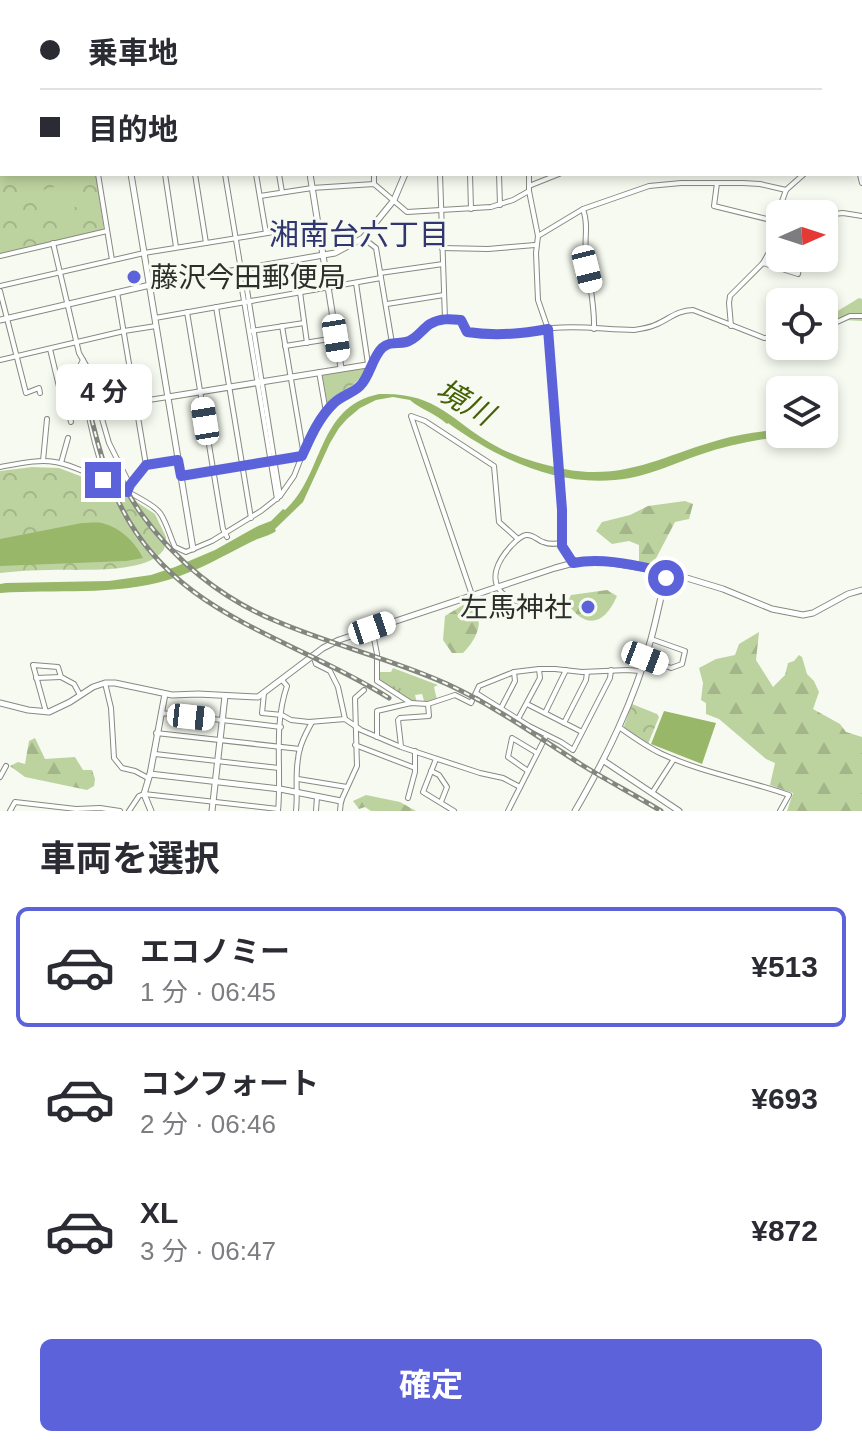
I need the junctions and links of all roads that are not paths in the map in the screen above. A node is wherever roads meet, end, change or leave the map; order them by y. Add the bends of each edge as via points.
1 (98, 176) edge
2 (131, 176) edge
3 (165, 176) edge
4 (195, 176) edge
5 (225, 176) edge
6 (256, 176) edge
7 (279, 176) edge
8 (310, 176) edge
9 (374, 176) edge
10 (404, 176) edge
11 (440, 176) edge
12 (470, 176) edge
13 (499, 176) edge
14 (529, 176) edge
15 (555, 176) edge
16 (802, 176) edge
17 (717, 182) junction
18 (374, 184) junction
19 (312, 188) junction
20 (529, 189) junction
21 (786, 190) junction
22 (282, 192) junction
23 (260, 196) junction
24 (394, 200) junction
25 (782, 200) edge
26 (500, 205) junction
27 (471, 209) junction
28 (583, 209) junction
29 (442, 211) junction
30 (838, 214) edge
31 (862, 216) edge
32 (766, 219) edge
33 (318, 225) junction
34 (107, 231) junction
35 (266, 233) junction
36 (538, 236) junction
37 (236, 238) junction
38 (363, 238) junction
39 (53, 243) junction
40 (206, 243) junction
41 (536, 244) junction
42 (177, 248) junction
43 (442, 248) junction
44 (144, 253) junction
45 (0, 256) edge
46 (323, 257) junction
47 (766, 258) edge
48 (112, 260) junction
49 (763, 263) junction
50 (443, 264) junction
51 (766, 264) edge
52 (241, 270) junction
53 (60, 272) junction
54 (381, 276) junction
55 (356, 283) junction
56 (150, 285) junction
57 (328, 287) junction
58 (0, 288) edge
59 (117, 292) junction
60 (300, 292) junction
61 (444, 295) junction
62 (246, 302) junction
63 (68, 304) junction
64 (386, 304) junction
65 (216, 307) junction
66 (187, 312) junction
67 (862, 316) edge
68 (8, 318) junction
69 (155, 318) junction
70 (445, 319) junction
71 (0, 320) edge
72 (838, 322) edge
73 (304, 323) junction
74 (156, 326) junction
75 (282, 326) junction
76 (731, 327) junction
77 (548, 329) junction
78 (594, 329) junction
79 (124, 331) junction
80 (251, 331) junction
81 (336, 338) junction
82 (766, 338) edge
83 (76, 342) junction
84 (307, 343) junction
85 (392, 343) junction
86 (285, 346) junction
87 (50, 349) junction
88 (18, 356) junction
89 (0, 360) edge
90 (83, 360) junction
91 (370, 364) junction
92 (341, 368) junction
93 (130, 371) junction
94 (319, 372) junction
95 (290, 377) junction
96 (259, 382) junction
97 (230, 387) junction
98 (200, 391) junction
99 (40, 393) dead end
100 (83, 394) junction
101 (168, 397) junction
102 (136, 402) junction
103 (326, 412) junction
104 (88, 413) junction
105 (99, 413) junction
106 (70, 418) dead end
107 (47, 419) dead end
108 (68, 438) dead end
109 (302, 455) junction
110 (178, 460) junction
111 (43, 461) junction
112 (272, 461) junction
113 (61, 463) junction
114 (146, 465) junction
115 (243, 466) junction
116 (0, 467) edge
117 (213, 471) junction
118 (181, 476) junction
119 (103, 480) junction
120 (130, 485) junction
121 (127, 492) junction
122 (278, 498) junction
123 (251, 518) junction
124 (226, 535) junction
125 (518, 539) junction
126 (562, 543) junction
127 (193, 549) junction
128 (573, 563) junction
129 (667, 572) junction
130 (496, 587) junction
131 (862, 590) edge
132 (472, 595) junction
133 (541, 604) dead end
134 (372, 628) junction
135 (651, 639) junction
136 (313, 655) junction
137 (645, 658) junction
138 (539, 669) junction
139 (566, 670) junction
140 (611, 670) junction
141 (640, 671) junction
142 (514, 672) junction
143 (587, 672) junction
144 (61, 677) junction
145 (36, 678) junction
146 (282, 680) junction
147 (105, 683) junction
148 (364, 690) dead end
149 (264, 693) junction
150 (476, 693) junction
151 (165, 694) junction
152 (80, 695) junction
153 (225, 696) junction
154 (0, 703) edge
155 (411, 703) junction
156 (428, 704) junction
157 (527, 704) junction
158 (501, 708) junction
159 (46, 712) junction
160 (161, 713) junction
161 (545, 713) junction
162 (282, 715) junction
163 (345, 719) junction
164 (518, 719) junction
165 (222, 720) junction
166 (312, 722) junction
167 (564, 723) junction
168 (281, 727) junction
169 (356, 727) junction
170 (619, 727) junction
171 (582, 732) junction
172 (156, 733) junction
173 (546, 736) junction
174 (377, 737) junction
175 (220, 740) junction
176 (355, 745) junction
177 (279, 747) junction
178 (401, 747) junction
179 (300, 749) junction
180 (415, 751) junction
181 (153, 753) junction
182 (537, 753) junction
183 (436, 759) junction
184 (674, 759) junction
185 (218, 761) junction
186 (604, 761) junction
187 (6, 766) dead end
188 (279, 768) junction
189 (415, 768) junction
190 (431, 771) junction
191 (528, 771) junction
192 (150, 776) junction
193 (0, 777) edge
194 (298, 779) junction
195 (215, 781) junction
196 (347, 787) junction
197 (520, 787) junction
198 (280, 789) junction
199 (298, 792) junction
200 (652, 793) junction
201 (144, 794) junction
202 (317, 797) junction
203 (408, 798) dead end
204 (341, 801) junction
205 (213, 802) junction
206 (441, 802) junction
207 (278, 810) edge
208 (10, 811) edge
209 (120, 811) edge
210 (129, 811) edge
211 (151, 811) edge
212 (212, 811) edge
213 (296, 811) edge
214 (316, 811) edge
215 (340, 811) edge
216 (454, 811) edge
217 (508, 811) edge
218 (575, 811) edge
219 (679, 811) edge
220 (780, 811) edge

1 - 34 street
2 - 44 street
3 - 42 street
4 - 40 street
5 - 37 street
6 - 23 street
7 - 22 street
8 - 19 street
9 - 18 street
10 - 24 street
11 - 29 street
12 - 27 street
13 - 26 street
14 - 20 street
15 - 20 street
16 - 21 street
17 - 21 street
17 - 28 street via 649,186
17 - 32 street via 714,206
18 - 19 street
18 - 24 street
19 - 22 street
19 - 33 street
20 - 26 street
20 - 36 street
21 - 25 street
22 - 23 street
23 - 35 street
24 - 29 street via 407,212
24 - 38 street
26 - 27 street
27 - 29 street
28 - 36 street
28 - 78 street
29 - 43 street
30 - 31 street
33 - 35 street
33 - 46 street
34 - 39 street
34 - 48 street
35 - 37 street
36 - 41 street
37 - 40 street
37 - 52 street
38 - 46 street
38 - 54 street via 376,248
39 - 45 street
39 - 53 street
40 - 42 street
41 - 43 street
41 - 77 street via 538,300
42 - 44 street
43 - 50 street
44 - 48 street
44 - 56 street
46 - 52 street
46 - 57 street
47 - 49 street
48 - 53 street
49 - 51 street
49 - 76 street via 730,296
50 - 54 street
50 - 61 street
52 - 56 street
52 - 62 street
53 - 58 street
53 - 63 street
54 - 55 street
54 - 64 street
55 - 57 street
55 - 91 street
56 - 59 street
56 - 69 street
57 - 60 street
57 - 81 street
58 - 68 street
59 - 63 street
59 - 79 street
60 - 62 street
60 - 73 street
61 - 64 street
61 - 70 street
62 - 65 street
62 - 80 street
63 - 68 street
63 - 83 street
64 - 85 street
65 - 66 street
65 - 97 street
66 - 69 street
66 - 98 street
67 - 72 street
68 - 71 street
68 - 88 street
69 - 74 street
70 - 77 street via 461,320 467,332 477,333
70 - 85 street via 407,342
73 - 75 street
73 - 84 street
74 - 79 street
74 - 101 street
75 - 80 street
75 - 86 street
76 - 78 street via 684,310 647,328
76 - 82 street
77 - 78 street
77 - 126 street
79 - 83 street
79 - 93 street
80 - 96 street
81 - 84 street
81 - 92 street
83 - 87 street
83 - 90 street
84 - 86 street
85 - 91 street
86 - 95 street
87 - 88 street
87 - 100 street via 62,399
88 - 89 street
88 - 99 street via 26,393 39,388
90 - 100 street via 78,370
90 - 105 street
91 - 92 street
91 - 103 street via 359,387
92 - 94 street
93 - 102 street
93 - 105 street via 114,374
94 - 95 street
94 - 103 street
95 - 96 street
95 - 109 street
96 - 97 street
96 - 112 street
97 - 98 street
97 - 115 street
98 - 101 street
98 - 117 street
100 - 104 street
101 - 102 street
101 - 110 street
102 - 114 street
103 - 109 street
104 - 106 street
104 - 119 street
105 - 120 street
107 - 111 street
108 - 113 street
109 - 112 street
109 - 122 street
110 - 114 street
110 - 118 street
111 - 113 street
111 - 116 street
112 - 115 street
112 - 122 street
113 - 119 street
114 - 120 street
115 - 117 street
115 - 123 street
117 - 118 street
117 - 124 street
118 - 127 street
119 - 121 street
120 - 121 street
121 - 127 street via 160,513 175,547
122 - 123 street
123 - 124 street
124 - 127 street
125 - 126 street via 528,535
125 - 130 street via 497,566
125 - 132 street via 498,519 494,466 411,416
126 - 128 street
128 - 129 street via 608,562
128 - 130 street
129 - 131 street via 803,615
129 - 135 street
130 - 132 street
130 - 133 street via 527,604
132 - 134 street
134 - 136 street
134 - 155 street via 377,681
135 - 137 street
135 - 137 street via 685,651 682,664 671,668
136 - 146 street
136 - 163 street via 335,680
137 - 141 street
138 - 139 street
138 - 142 street
138 - 157 street
139 - 143 street
139 - 161 street
140 - 141 street
140 - 143 street
140 - 171 street
141 - 170 street
142 - 150 street via 479,686
142 - 158 street
143 - 167 street
144 - 145 street
144 - 145 street via 58,667 33,665
144 - 152 street
145 - 159 street
146 - 149 street
146 - 162 street via 287,686
147 - 151 street
147 - 152 street
147 - 192 street via 114,758 122,768
148 - 169 street via 355,698
149 - 153 street
149 - 162 street via 262,713
150 - 156 street via 471,703 455,695
150 - 158 street
151 - 153 street
151 - 160 street
152 - 159 street
153 - 165 street
154 - 159 street
155 - 156 street
155 - 174 street via 377,711
156 - 178 street via 429,716 398,720
157 - 161 street
157 - 164 street
158 - 164 street
160 - 165 street
160 - 172 street
161 - 167 street
162 - 166 street
162 - 168 street
163 - 166 street
163 - 169 street
164 - 173 street
165 - 168 street
165 - 175 street
166 - 179 street
167 - 171 street
168 - 177 street
169 - 174 street
169 - 176 street
170 - 184 street
170 - 186 street
171 - 173 street via 573,750
172 - 175 street
172 - 181 street
173 - 182 street
174 - 178 street
175 - 177 street
175 - 185 street
176 - 189 street
176 - 196 street via 357,766
177 - 179 street
177 - 188 street
178 - 180 street
179 - 194 street
180 - 183 street
180 - 189 street
181 - 185 street
181 - 192 street
182 - 191 street
182 - 191 street via 512,738 508,757
183 - 190 street
183 - 197 street
184 - 200 street
184 - 220 street via 789,795
185 - 188 street
185 - 195 street
186 - 200 street
186 - 218 street
187 - 193 street
188 - 198 street
189 - 203 street
190 - 206 street via 447,787
190 - 206 street via 423,792
191 - 197 street
192 - 195 street
192 - 201 street
194 - 196 street
194 - 199 street
195 - 198 street
195 - 205 street
196 - 204 street
197 - 217 street
198 - 199 street
198 - 207 street
199 - 202 street
199 - 213 street
200 - 219 street
201 - 205 street
201 - 210 street
201 - 211 street
202 - 204 street
202 - 214 street
204 - 215 street
205 - 207 street
205 - 212 street
206 - 216 street
208 - 209 street via 15,802

